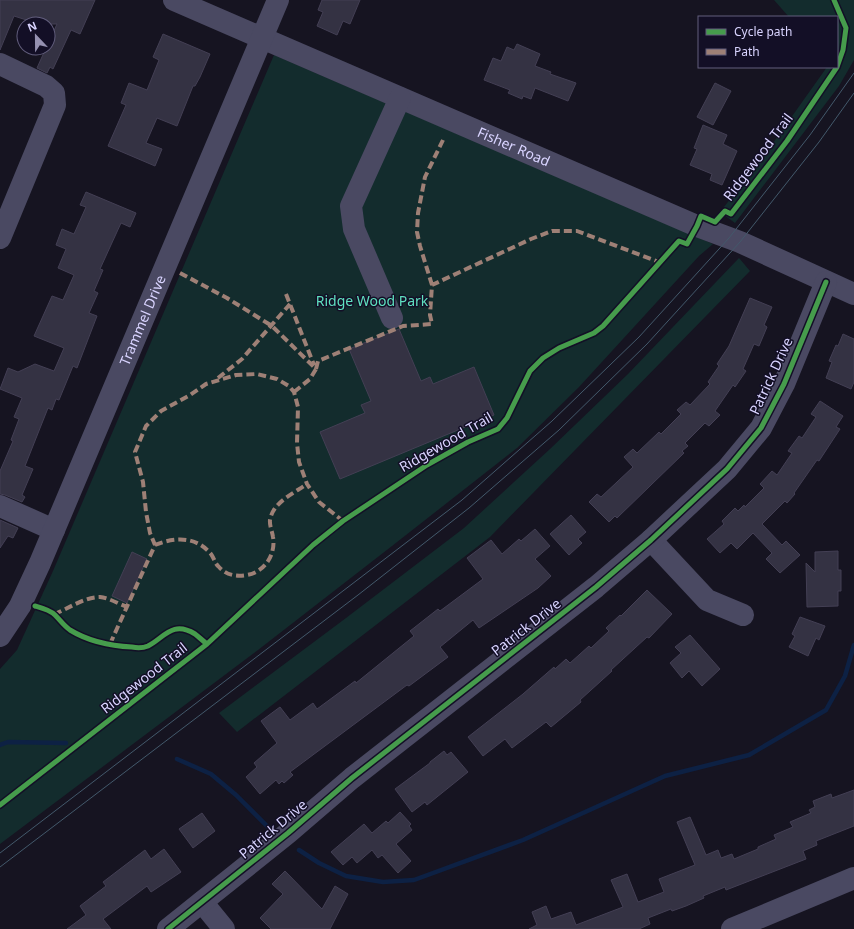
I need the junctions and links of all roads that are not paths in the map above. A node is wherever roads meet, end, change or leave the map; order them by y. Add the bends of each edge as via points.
1 (174, 0) edge
2 (278, 0) edge
3 (262, 37) junction
4 (0, 64) edge
5 (400, 98) junction
6 (0, 238) edge
7 (826, 282) junction
8 (854, 294) edge
9 (392, 318) dead end
10 (0, 506) edge
11 (54, 530) junction
12 (651, 540) junction
13 (743, 615) dead end
14 (2, 631) edge
15 (854, 878) edge
16 (202, 902) junction
17 (168, 929) edge
18 (224, 929) edge
19 (732, 929) edge

1 - 3 street, Fisher Road
2 - 3 street, Trammel Drive
3 - 5 street, Fisher Road
3 - 11 street, Trammel Drive
4 - 6 street via 46,86 54,93 55,104
5 - 7 street, Fisher Road via 697,226 740,242
5 - 9 street via 350,206 354,229
7 - 8 street, Fisher Road
7 - 12 street, Patrick Drive via 784,384 761,428 727,469
10 - 11 street
11 - 14 street, Trammel Drive via 23,598
12 - 13 street via 707,600
12 - 16 street, Patrick Drive via 596,587 352,778 288,834
15 - 19 street
16 - 17 street, Patrick Drive
16 - 18 street

